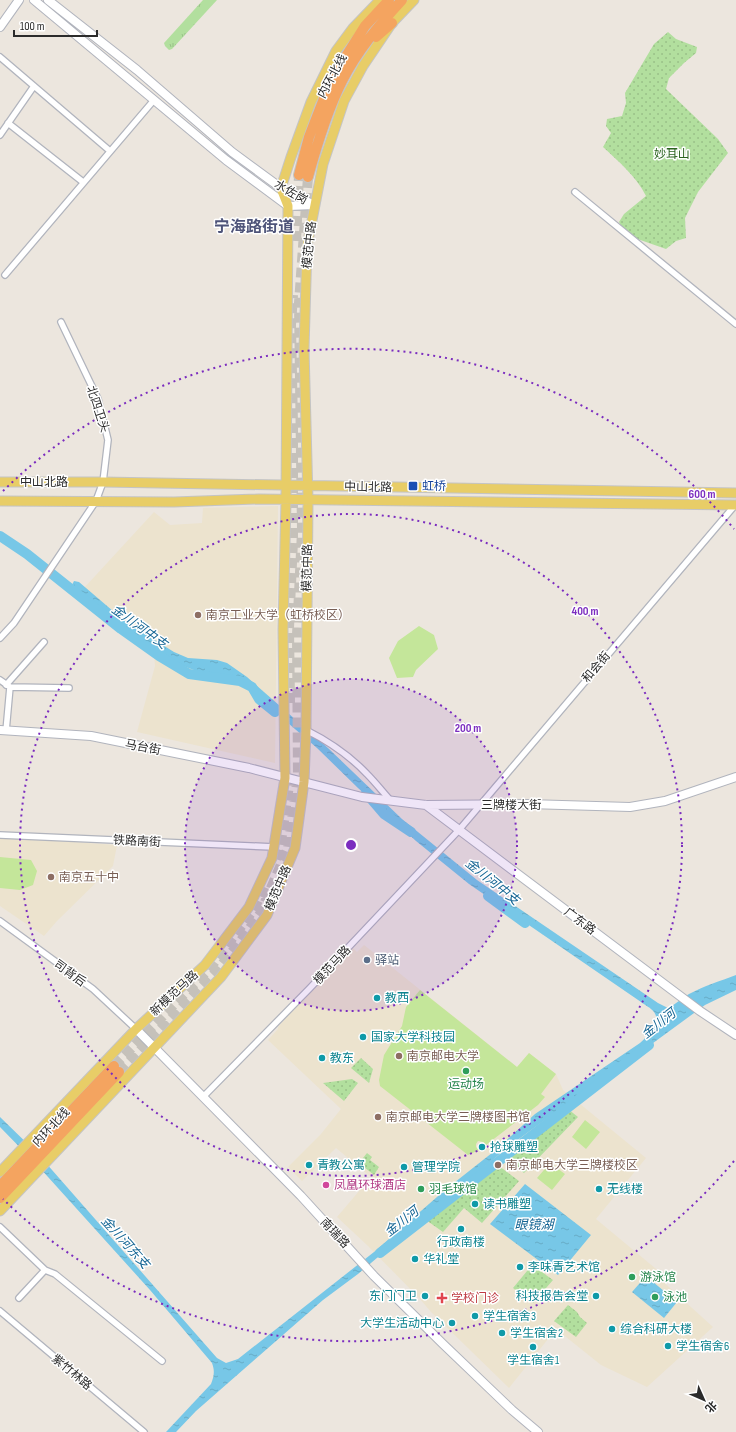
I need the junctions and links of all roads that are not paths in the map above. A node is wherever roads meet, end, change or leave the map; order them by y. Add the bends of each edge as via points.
1 (19, 0) edge
2 (34, 0) edge
3 (48, 0) edge
4 (389, 0) edge
5 (402, 0) edge
6 (414, 0) edge
7 (379, 1) edge
8 (392, 23) junction
9 (365, 26) junction
10 (0, 27) edge
11 (362, 49) junction
12 (0, 57) edge
13 (34, 86) junction
14 (154, 100) junction
15 (8, 123) junction
16 (0, 135) edge
17 (110, 151) junction
18 (84, 182) junction
19 (281, 188) junction
20 (575, 192) dead end
21 (315, 205) junction
22 (288, 206) junction
23 (5, 275) dead end
24 (61, 322) dead end
25 (736, 324) edge
26 (0, 482) edge
27 (103, 482) junction
28 (286, 486) junction
29 (307, 486) junction
30 (736, 493) edge
31 (286, 500) junction
32 (308, 500) junction
33 (0, 501) edge
34 (96, 501) junction
35 (736, 504) edge
36 (0, 638) edge
37 (44, 642) dead end
38 (0, 680) edge
39 (8, 686) junction
40 (69, 688) dead end
41 (3, 730) edge
42 (306, 730) junction
43 (736, 777) edge
44 (284, 778) junction
45 (304, 782) junction
46 (390, 800) junction
47 (479, 804) junction
48 (426, 805) junction
49 (459, 830) junction
50 (0, 835) edge
51 (274, 847) junction
52 (0, 921) edge
53 (136, 1029) junction
54 (736, 1035) edge
55 (154, 1048) junction
56 (203, 1097) junction
57 (42, 1135) junction
58 (0, 1172) edge
59 (18, 1172) junction
60 (0, 1183) edge
61 (4, 1188) edge
62 (0, 1200) edge
63 (0, 1212) edge
64 (0, 1227) edge
65 (45, 1270) junction
66 (19, 1298) dead end
67 (0, 1311) edge
68 (162, 1361) dead end
69 (534, 1431) edge
70 (144, 1432) edge

1 - 10 street
2 - 14 street, 水佐岗
3 - 19 street, 水佐岗 via 137,70 232,152
4 - 9 highway, 内环北线
5 - 11 highway, 内环北线
6 - 8 main road, 模范中路
7 - 9 highway
7 - 19 main road via 353,28 336,51 312,102
8 - 11 highway
8 - 21 main road, 模范中路 via 344,101 323,164
9 - 11 highway, 内环北线 via 325,96 310,137 303,176 342,81
12 - 13 street
13 - 15 street
13 - 17 street
14 - 17 street
14 - 22 street, 水佐岗 via 226,160
15 - 16 street
15 - 18 street
17 - 18 street
18 - 23 street
19 - 21 street, 水佐岗
19 - 22 main road, 模范中路
20 - 25 street
21 - 22 street, 水佐岗
21 - 29 main road, 模范中路 via 307,246 305,300
22 - 28 main road, 模范中路
24 - 27 street, 北四卫头 via 98,399 108,440
26 - 27 main road, 中山北路
27 - 28 main road, 中山北路
27 - 34 street, 北四卫头
28 - 29 main road, 中山北路
28 - 31 main road, 模范中路
29 - 30 main road, 中山北路
29 - 32 main road, 模范中路
31 - 32 main road, 中山北路
31 - 34 main road, 中山北路
31 - 44 main road, 模范中路 via 283,630
32 - 35 main road, 中山北路
32 - 42 main road, 模范中路
33 - 34 main road, 中山北路
34 - 36 street, 北四卫头 via 14,623
35 - 47 street, 和会街
37 - 39 street
38 - 39 street
39 - 40 street
39 - 41 street
41 - 44 street, 马台街 via 91,736 249,768
42 - 45 main road, 模范中路
42 - 46 street via 352,759
43 - 47 street, 三牌楼大街 via 665,801 630,807
44 - 45 street, 三牌楼大街
44 - 51 main road, 新模范马路
45 - 46 street, 三牌楼大街 via 362,797
45 - 55 main road, 模范中路 via 295,848 267,915 221,977
46 - 48 street, 三牌楼大街
47 - 48 street, 三牌楼大街
47 - 49 street, 和会街
48 - 49 street, 广东路
49 - 54 street, 广东路 via 700,1011
49 - 56 street, 模范马路
50 - 51 street, 铁路南街
51 - 53 main road, 新模范马路 via 268,868 249,907 205,965
52 - 53 street, 司背后 via 93,989
53 - 55 street, 南瑞路
53 - 57 main road, 新模范马路
55 - 56 street, 南瑞路
55 - 59 main road, 模范中路 via 57,1152
56 - 69 street, 南瑞路 via 298,1193 374,1276
57 - 59 highway, 内环北线
57 - 59 highway, 内环北线 via 116,1069 46,1151
58 - 59 main road
59 - 60 highway
59 - 61 highway, 内环北线
59 - 63 main road
61 - 62 highway, 内环北线
64 - 65 street
65 - 66 street
65 - 68 street via 55,1274
67 - 70 street, 紫竹林路

